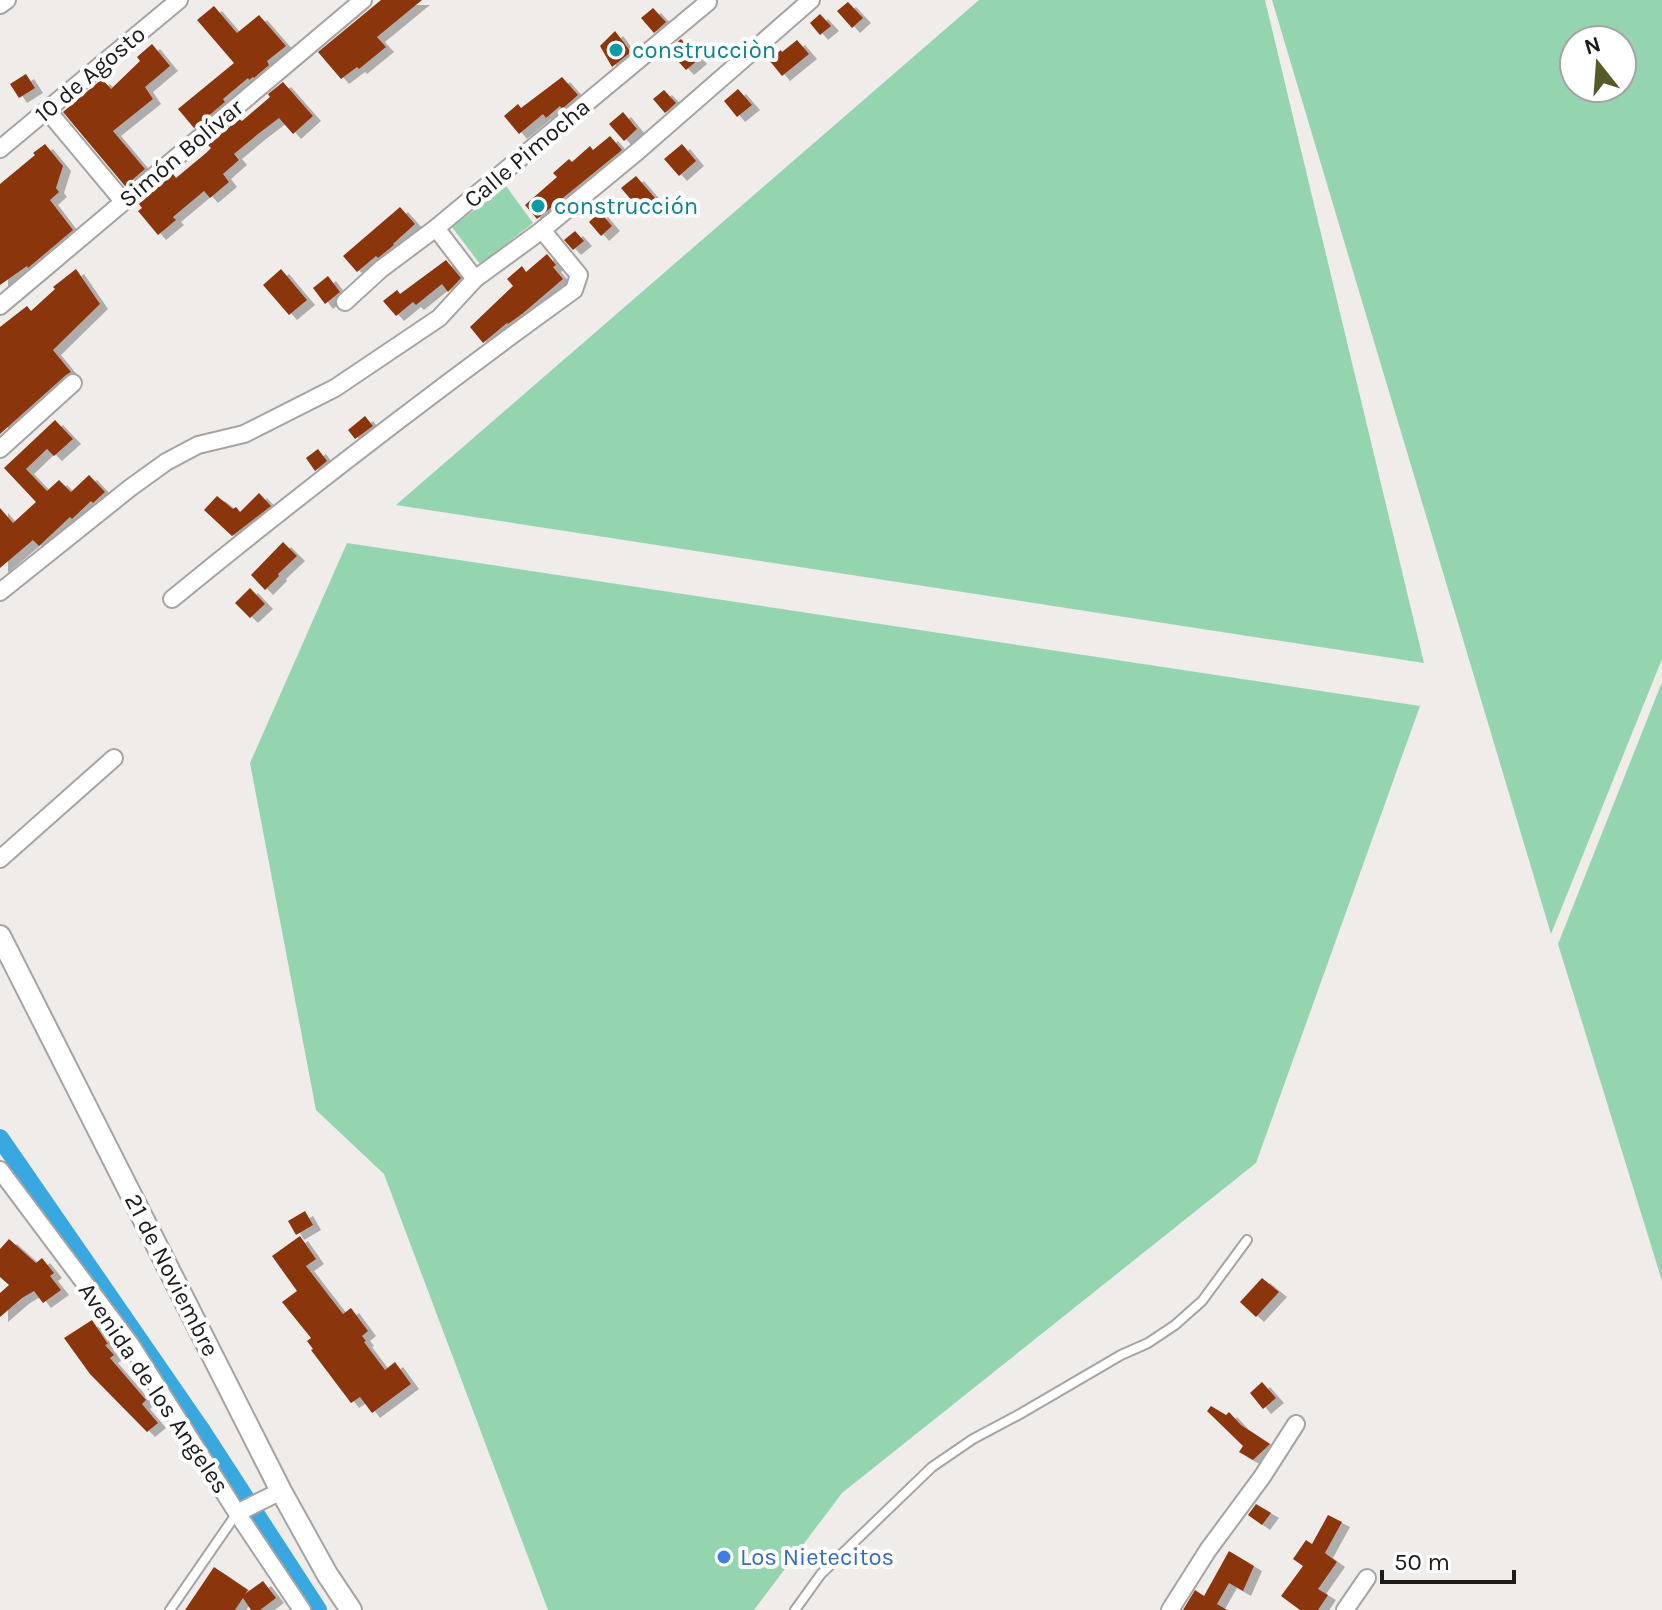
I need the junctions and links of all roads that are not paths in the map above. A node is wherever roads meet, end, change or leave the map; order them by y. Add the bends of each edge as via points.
1 (7, 0) edge
2 (179, 0) edge
3 (363, 0) edge
4 (811, 0) edge
5 (708, 2) dead end
6 (0, 5) edge
7 (47, 110) junction
8 (0, 149) edge
9 (123, 201) junction
10 (436, 228) junction
11 (542, 230) junction
12 (475, 279) junction
13 (345, 302) dead end
14 (0, 306) edge
15 (73, 383) dead end
16 (0, 449) edge
17 (0, 592) edge
18 (172, 599) dead end
19 (114, 758) dead end
20 (0, 859) edge
21 (0, 936) edge
22 (0, 1170) edge
23 (1247, 1240) dead end
24 (1296, 1424) dead end
25 (272, 1495) junction
26 (242, 1511) junction
27 (1367, 1578) dead end
28 (170, 1610) edge
29 (302, 1610) edge
30 (351, 1610) edge
31 (795, 1610) edge
32 (1170, 1610) edge
33 (1345, 1610) edge

1 - 6 street
2 - 7 street, 10 de Agosto
3 - 9 street, Simón Bolívar
4 - 11 street
5 - 10 street, Calle Pimocha
7 - 8 street, 10 de Agosto
7 - 9 street
9 - 14 street, Simón Bolívar
10 - 12 street
10 - 13 street, Calle Pimocha
11 - 12 street
11 - 18 street via 579,275 574,290 291,502
12 - 17 street via 439,318 335,388 244,434 198,445 166,462
15 - 16 street
19 - 20 street
21 - 25 street, 21 de Noviembre
22 - 26 street, Avenida de los Angeles via 131,1345
23 - 31 lane via 1202,1301 1175,1325 932,1467 821,1574
24 - 32 street
25 - 26 street
25 - 30 street, 21 de Noviembre
26 - 28 lane
26 - 29 street, Avenida de los Angeles
27 - 33 street

